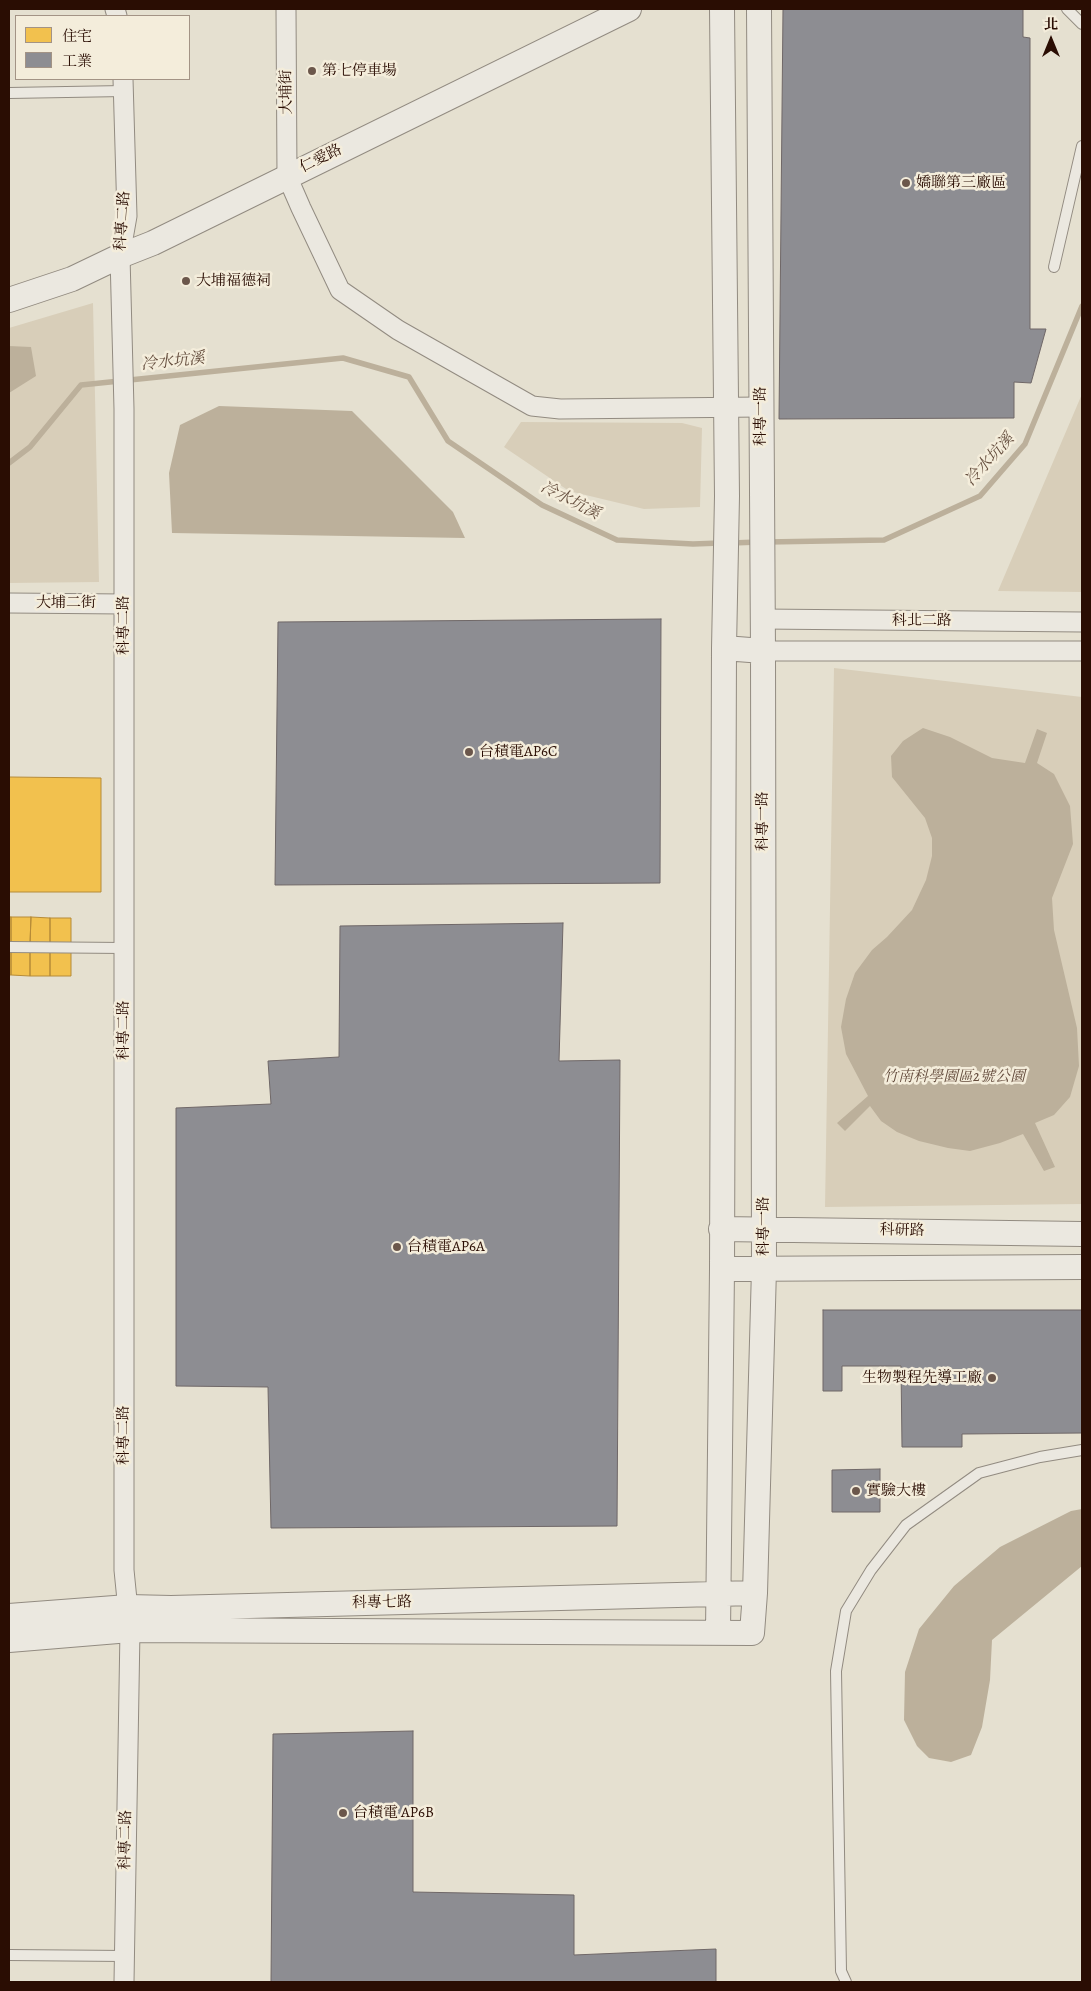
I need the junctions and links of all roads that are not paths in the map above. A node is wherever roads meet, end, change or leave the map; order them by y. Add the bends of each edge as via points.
1 (286, 9) edge
2 (629, 9) edge
3 (722, 9) edge
4 (759, 9) edge
5 (1067, 9) edge
6 (1082, 24) edge
7 (123, 85) edge
8 (9, 92) edge
9 (1082, 146) edge
10 (288, 176) junction
11 (120, 256) junction
12 (1054, 267) dead end
13 (9, 300) edge
14 (726, 407) junction
15 (761, 407) junction
16 (9, 603) edge
17 (124, 604) junction
18 (724, 618) junction
19 (762, 619) junction
20 (1082, 622) edge
21 (724, 648) junction
22 (763, 651) junction
23 (1082, 651) edge
24 (9, 947) edge
25 (124, 948) junction
26 (764, 1228) junction
27 (721, 1229) junction
28 (1082, 1234) edge
29 (1082, 1267) edge
30 (722, 1269) junction
31 (764, 1269) junction
32 (1082, 1450) edge
33 (754, 1593) junction
34 (718, 1594) junction
35 (9, 1616) edge
36 (129, 1619) junction
37 (718, 1632) junction
38 (752, 1633) joint
39 (9, 1640) edge
40 (9, 1955) edge
41 (124, 1956) junction
42 (124, 1982) edge
43 (846, 1982) edge

1 - 10 street, 大埔街
2 - 10 street, 仁愛路
3 - 14 street
4 - 15 street, 科專一路
5 - 6 lane
7 - 8 lane
7 - 11 street, 科專二路 via 127,216
9 - 12 lane
10 - 11 street, 仁愛路
10 - 14 street via 340,290 398,330 532,406 560,410
11 - 13 street, 仁愛路 via 72,279
11 - 17 street, 科專二路
14 - 15 street
14 - 18 street
15 - 19 street, 科專一路
16 - 17 street, 大埔二街
17 - 25 street, 科專二路
18 - 19 street
18 - 21 street
19 - 20 street, 科北二路
19 - 22 street, 科專一路
21 - 22 street
21 - 27 street
22 - 23 street, 科北二路
22 - 26 street, 科專一路
24 - 25 lane
25 - 36 street, 科專二路 via 124,1570
26 - 27 street, 科研路
26 - 28 street, 科研路
26 - 31 street, 科專一路
27 - 30 street
29 - 31 street
30 - 31 street
30 - 34 street
31 - 33 street, 科專一路
32 - 43 lane via 979,1473 906,1525 871,1570 846,1611 836,1671 841,1971
33 - 34 street, 科專七路
33 - 38 street, 科專一路
34 - 36 street, 科專七路 via 171,1608
34 - 37 street
35 - 36 street, 科專七路
36 - 37 street, 科專七路
36 - 39 street, 科專七路
36 - 41 street, 科專二路
37 - 38 street, 科專七路
40 - 41 lane
41 - 42 street, 科專二路

